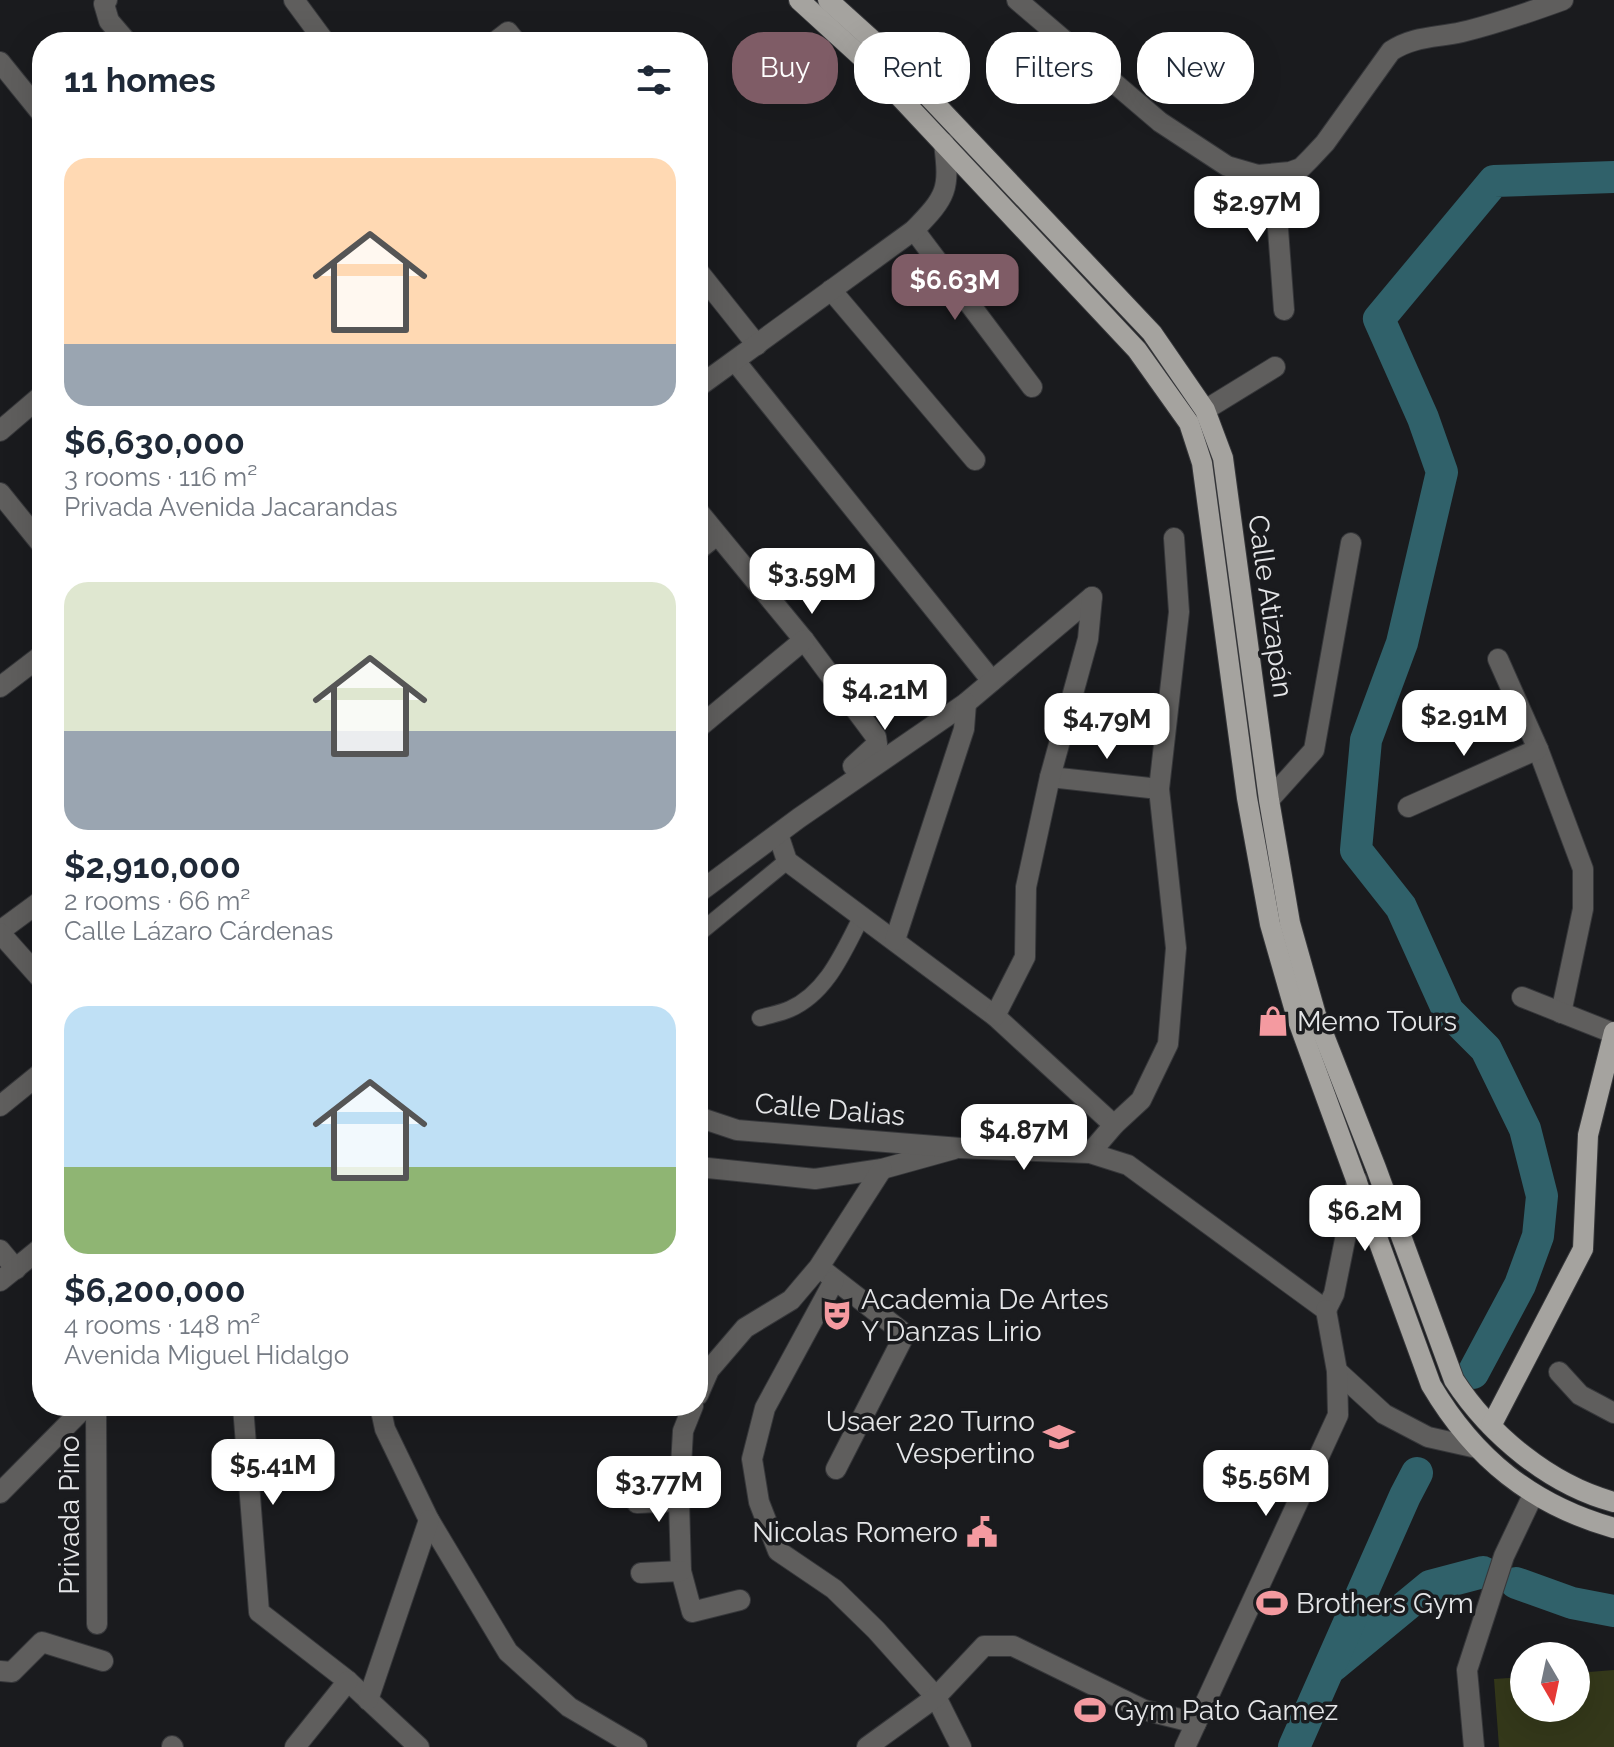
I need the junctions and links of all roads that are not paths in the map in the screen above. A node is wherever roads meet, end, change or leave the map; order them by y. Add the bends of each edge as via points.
1 (294, 0) edge
2 (799, 0) edge
3 (828, 0) edge
4 (1017, 0) edge
5 (1563, 0) edge
6 (106, 6) edge
7 (121, 32) edge
8 (318, 32) edge
9 (0, 62) edge
10 (32, 102) edge
11 (952, 137) junction
12 (1274, 175) junction
13 (914, 230) junction
14 (708, 284) edge
15 (831, 290) junction
16 (1284, 310) dead end
17 (757, 345) junction
18 (735, 361) junction
19 (1275, 367) dead end
20 (708, 380) edge
21 (1032, 387) dead end
22 (32, 404) edge
23 (1205, 410) junction
24 (0, 431) edge
25 (975, 460) dead end
26 (0, 493) edge
27 (708, 524) edge
28 (32, 533) edge
29 (717, 535) junction
30 (1174, 538) dead end
31 (708, 542) edge
32 (1351, 543) dead end
33 (804, 640) junction
34 (1498, 659) dead end
35 (32, 663) edge
36 (992, 681) junction
37 (0, 687) edge
38 (966, 703) junction
39 (708, 720) edge
40 (1538, 749) junction
41 (1050, 777) junction
42 (1159, 789) junction
43 (1269, 800) junction
44 (1408, 807) dead end
45 (799, 818) junction
46 (778, 834) junction
47 (787, 861) junction
48 (708, 886) edge
49 (32, 908) edge
50 (862, 916) junction
51 (708, 926) edge
52 (0, 932) edge
53 (895, 940) junction
54 (32, 969) edge
55 (1522, 997) dead end
56 (1561, 1013) junction
57 (995, 1016) junction
58 (760, 1018) dead end
59 (1614, 1033) edge
60 (32, 1080) edge
61 (0, 1106) edge
62 (708, 1120) edge
63 (1114, 1125) junction
64 (960, 1148) junction
65 (1090, 1153) junction
66 (708, 1168) edge
67 (882, 1169) junction
68 (1357, 1180) junction
69 (0, 1250) edge
70 (32, 1255) edge
71 (826, 1274) junction
72 (8, 1275) edge
73 (1326, 1310) junction
74 (708, 1362) edge
75 (1337, 1371) junction
76 (1559, 1372) dead end
77 (1614, 1413) edge
78 (76, 1416) edge
79 (96, 1416) edge
80 (244, 1416) edge
81 (382, 1416) edge
82 (689, 1416) edge
83 (1491, 1426) junction
84 (1477, 1448) junction
85 (836, 1469) dead end
86 (0, 1493) edge
87 (1533, 1495) junction
88 (679, 1501) junction
89 (1614, 1502) edge
90 (637, 1503) dead end
91 (429, 1520) junction
92 (1614, 1528) edge
93 (681, 1571) junction
94 (641, 1573) dead end
95 (740, 1600) dead end
96 (97, 1624) dead end
97 (103, 1661) dead end
98 (0, 1671) edge
99 (348, 1681) junction
100 (936, 1697) junction
101 (368, 1700) junction
102 (1196, 1723) junction
103 (295, 1747) edge
104 (419, 1747) edge
105 (637, 1747) edge
106 (867, 1747) edge
107 (961, 1747) edge
108 (1185, 1747) edge
109 (1474, 1747) edge

1 - 8 street
2 - 11 main road
3 - 11 main road via 890,56
4 - 12 street via 1194,146 1243,172
5 - 12 street via 1470,30 1403,43 1381,63 1318,151 1301,168
6 - 7 street
9 - 10 street
11 - 13 street via 945,191
11 - 23 main road, Calle Atizapán via 1152,333
11 - 68 main road, Calle Atizapán via 1036,244 1137,350 1189,423 1202,463 1247,798 1270,924 1301,1031
12 - 16 street
13 - 15 street
13 - 21 street
14 - 17 street
15 - 17 street
15 - 25 street
17 - 18 street
18 - 20 street
18 - 36 street
19 - 23 street
22 - 24 street
23 - 43 main road, Calle Atizapán via 1223,458
26 - 28 street
27 - 29 street
29 - 31 street
29 - 33 street
30 - 42 street via 1179,612
32 - 43 street via 1314,750
33 - 39 street
33 - 45 street via 877,744 802,806
34 - 40 street
35 - 37 street
36 - 38 street
36 - 41 street via 1092,597 1088,639
38 - 45 street
38 - 53 street via 964,729
40 - 44 street
40 - 56 street via 1583,869 1583,909
41 - 42 street
41 - 57 street via 1026,887 1025,957
42 - 63 street via 1176,948 1168,1044 1141,1100
43 - 83 main road, Calle Atizapán via 1290,923 1316,1015 1454,1380
45 - 46 street
46 - 47 street
46 - 48 street
47 - 50 street
47 - 51 street
49 - 52 street
50 - 53 street
50 - 58 street via 822,986 791,1009
52 - 54 street
53 - 57 street
55 - 56 street
56 - 59 street
57 - 63 street
59 - 83 main road via 1588,1135 1583,1249
60 - 61 street
62 - 64 street, Calle Dalias via 737,1130
63 - 65 street
64 - 65 street
64 - 67 street
65 - 73 street via 1128,1165
66 - 67 street via 815,1179
67 - 71 street
68 - 73 street via 1334,1294
68 - 84 main road, Calle Atizapán via 1431,1385
69 - 72 street
70 - 72 street
71 - 74 street via 745,1328
71 - 85 street via 905,1334
71 - 100 street via 765,1408 752,1459 759,1502 778,1551 834,1589
73 - 75 street
75 - 84 street via 1384,1414 1428,1437
75 - 102 street via 1338,1415
76 - 77 street via 1580,1395
78 - 86 street
79 - 96 street, Privada Pino
80 - 99 street via 259,1612
81 - 91 street
82 - 88 street via 683,1431
83 - 89 main road, Calle Atizapán via 1547,1473
84 - 87 main road, Calle Atizapán
87 - 92 main road, Calle Atizapán via 1583,1520
87 - 109 street via 1504,1556 1467,1670
88 - 90 street
88 - 93 street
91 - 101 street
91 - 105 street via 508,1652 569,1707
93 - 94 street
93 - 95 street via 692,1612
97 - 98 street via 42,1642 12,1672
99 - 101 street
99 - 103 street
100 - 102 street via 984,1646 1013,1646 1144,1710
100 - 106 street
100 - 107 street
101 - 104 street
102 - 108 street

